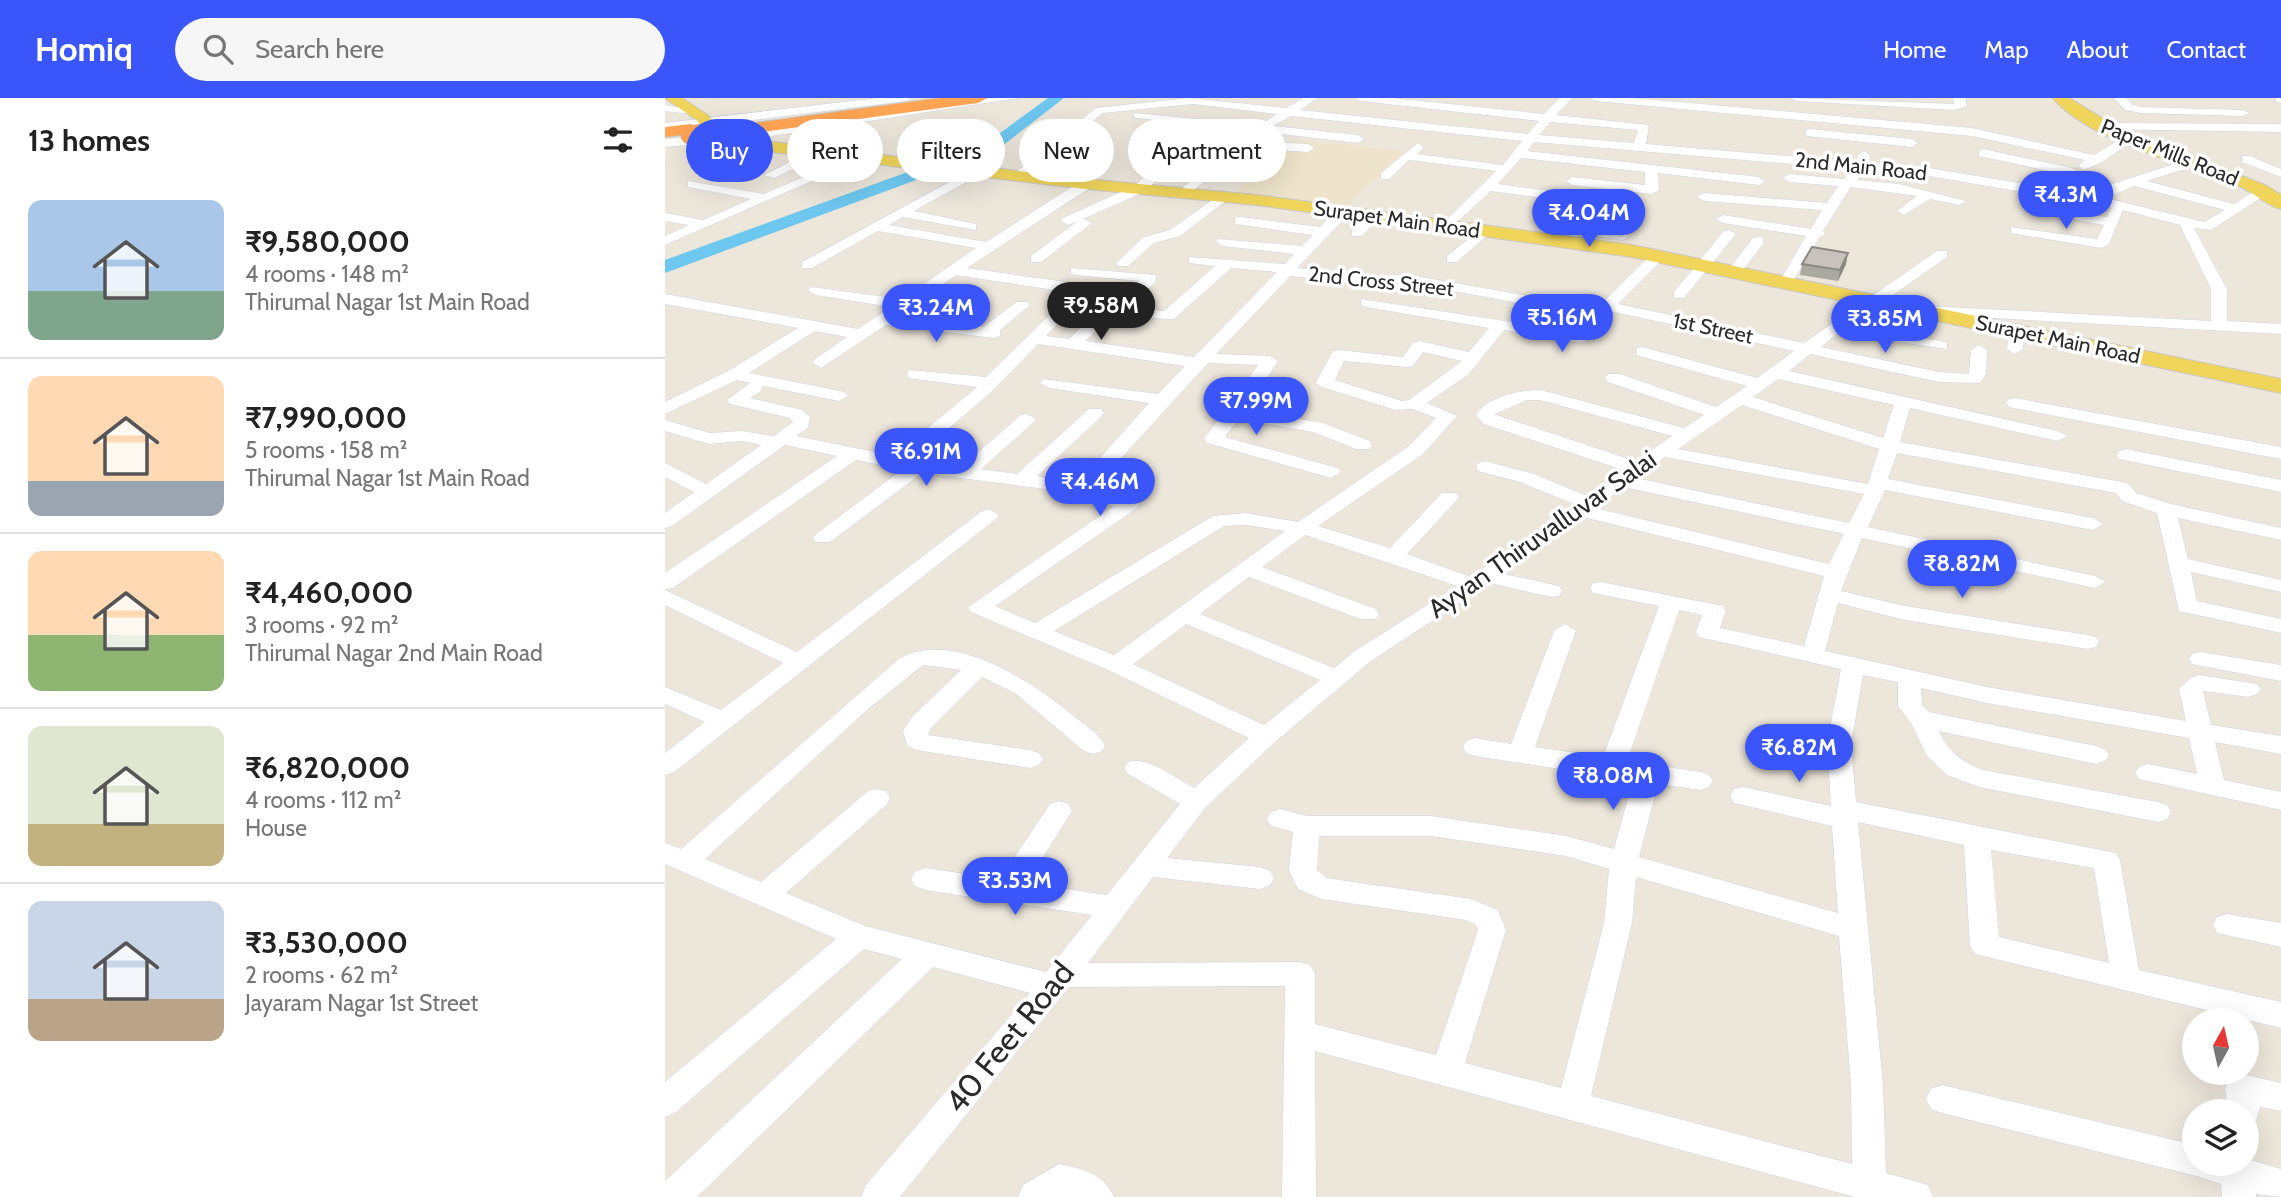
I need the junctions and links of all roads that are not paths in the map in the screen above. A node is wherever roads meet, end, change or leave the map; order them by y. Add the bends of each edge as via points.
1 (672, 98) edge
2 (811, 98) edge
3 (906, 98) edge
4 (941, 98) edge
5 (978, 98) edge
6 (1012, 98) edge
7 (1311, 98) edge
8 (1361, 98) edge
9 (1566, 98) edge
10 (1596, 98) edge
11 (1797, 98) edge
12 (1959, 98) edge
13 (2060, 98) edge
14 (2120, 98) edge
15 (1385, 99) edge
16 (1507, 100) dead end
17 (1688, 102) edge
18 (665, 108) edge
19 (1100, 110) junction
20 (1653, 111) dead end
21 (1286, 112) junction
22 (1495, 112) junction
23 (2243, 113) dead end
24 (771, 115) junction
25 (1547, 118) junction
26 (686, 119) edge
27 (695, 119) edge
28 (752, 119) edge
29 (870, 119) edge
30 (1176, 119) edge
31 (1276, 119) edge
32 (773, 120) edge
33 (773, 121) edge
34 (1645, 127) junction
35 (2105, 127) junction
36 (1927, 128) junction
37 (2281, 128) edge
38 (665, 129) edge
39 (686, 129) edge
40 (1794, 131) dead end
41 (1286, 132) edge
42 (686, 133) edge
43 (1480, 134) junction
44 (686, 136) edge
45 (665, 138) edge
46 (1532, 138) junction
47 (2131, 138) junction
48 (1358, 139) dead end
49 (1470, 143) dead end
50 (1919, 143) junction
51 (665, 144) edge
52 (1286, 147) edge
53 (1418, 147) dead end
54 (1639, 147) junction
55 (1311, 148) dead end
56 (1461, 153) dead end
57 (1519, 153) junction
58 (1983, 153) dead end
59 (1406, 156) junction
60 (2098, 159) junction
61 (2246, 159) dead end
62 (1451, 162) junction
63 (2193, 162) junction
64 (1863, 164) junction
65 (1506, 169) junction
66 (1651, 169) junction
67 (2072, 172) junction
68 (2281, 173) edge
69 (1005, 174) edge
70 (1017, 176) junction
71 (1385, 176) dead end
72 (1789, 178) dead end
73 (1572, 181) dead end
74 (1759, 181) dead end
75 (2057, 181) dead end
76 (803, 182) edge
77 (957, 182) edge
78 (1147, 182) edge
79 (1198, 182) edge
80 (2134, 183) junction
81 (693, 184) dead end
82 (1086, 184) junction
83 (1848, 184) junction
84 (1487, 187) junction
85 (1139, 189) junction
86 (2263, 192) junction
87 (1185, 193) junction
88 (1928, 194) junction
89 (1222, 197) junction
90 (1704, 197) dead end
91 (765, 198) junction
92 (2094, 199) junction
93 (1959, 201) dead end
94 (2281, 204) edge
95 (1625, 205) dead end
96 (2119, 205) junction
97 (1832, 207) junction
98 (2028, 207) dead end
99 (2238, 209) junction
100 (1344, 211) junction
101 (1904, 211) dead end
102 (902, 213) junction
103 (1037, 216) junction
104 (1374, 216) junction
105 (665, 217) edge
106 (1723, 219) dead end
107 (1068, 221) junction
108 (1240, 221) dead end
109 (2111, 222) junction
110 (2186, 222) junction
111 (704, 224) junction
112 (973, 227) dead end
113 (1447, 227) junction
114 (877, 228) junction
115 (1559, 228) dead end
116 (2016, 230) dead end
117 (1324, 232) junction
118 (1482, 232) junction
119 (1357, 233) dead end
120 (1729, 234) dead end
121 (1818, 234) junction
122 (1623, 236) dead end
123 (1577, 237) junction
124 (665, 241) edge
125 (1758, 241) dead end
126 (1223, 242) dead end
127 (989, 247) junction
128 (1304, 251) junction
129 (1942, 254) dead end
130 (1658, 256) junction
131 (1036, 259) dead end
132 (1452, 259) dead end
133 (1194, 260) dead end
134 (1123, 263) dead end
135 (1228, 263) junction
136 (807, 265) dead end
137 (1706, 265) junction
138 (953, 270) junction
139 (1287, 270) junction
140 (1076, 271) dead end
141 (1735, 271) junction
142 (1786, 282) junction
143 (816, 290) dead end
144 (1094, 291) dead end
145 (1679, 295) dead end
146 (665, 299) edge
147 (1873, 300) junction
148 (1366, 302) dead end
149 (904, 304) junction
150 (1022, 305) dead end
151 (1066, 307) dead end
152 (1604, 310) junction
153 (1118, 311) junction
154 (1928, 311) junction
155 (883, 320) junction
156 (1500, 325) junction
157 (2220, 326) junction
158 (811, 327) junction
159 (1835, 328) junction
160 (2281, 329) edge
161 (862, 335) junction
162 (1036, 339) junction
163 (1073, 344) junction
164 (1941, 346) dead end
165 (1809, 348) junction
166 (1979, 350) dead end
167 (1642, 352) dead end
168 (1473, 358) junction
169 (1203, 360) junction
170 (821, 363) dead end
171 (915, 374) dead end
172 (734, 375) junction
173 (1614, 378) dead end
174 (1768, 379) junction
175 (990, 383) junction
176 (1049, 383) dead end
177 (2281, 386) edge
178 (755, 387) dead end
179 (839, 396) dead end
180 (1741, 399) junction
181 (1163, 400) junction
182 (2015, 403) dead end
183 (1414, 404) junction
184 (1903, 404) junction
185 (665, 409) edge
186 (1095, 413) dead end
187 (1234, 413) junction
188 (1719, 414) junction
189 (1027, 419) dead end
190 (2133, 423) junction
191 (665, 425) edge
192 (1689, 435) junction
193 (2058, 436) dead end
194 (780, 440) junction
195 (1363, 445) dead end
196 (1890, 446) junction
197 (1662, 451) junction
198 (855, 452) junction
199 (2281, 453) edge
200 (2126, 455) junction
201 (908, 464) junction
202 (1485, 467) dead end
203 (665, 469) edge
204 (1331, 472) dead end
205 (965, 473) junction
206 (1631, 475) junction
207 (1021, 480) junction
208 (2281, 486) edge
209 (1876, 487) junction
210 (2122, 488) junction
211 (708, 492) junction
212 (1080, 492) junction
213 (1448, 497) dead end
214 (1584, 507) junction
215 (2166, 509) junction
216 (989, 515) dead end
217 (665, 522) edge
218 (2093, 524) dead end
219 (1301, 529) junction
220 (1857, 532) junction
221 (2281, 534) edge
222 (823, 538) dead end
223 (1392, 558) junction
224 (2179, 563) junction
225 (1247, 569) junction
226 (1836, 572) junction
227 (1481, 581) junction
228 (2095, 582) dead end
229 (665, 583) edge
230 (2281, 586) edge
231 (1601, 587) dead end
232 (1551, 591) dead end
233 (1828, 594) junction
234 (665, 597) edge
235 (1671, 602) junction
236 (1368, 614) dead end
237 (1184, 615) junction
238 (2281, 626) edge
239 (1565, 631) dead end
240 (1036, 632) junction
241 (2088, 642) dead end
242 (1812, 657) junction
243 (2200, 659) dead end
244 (799, 662) junction
245 (1116, 665) junction
246 (979, 666) junction
247 (1853, 666) junction
248 (2281, 673) edge
249 (1337, 678) junction
250 (1910, 678) junction
251 (2249, 690) dead end
252 (665, 695) edge
253 (1922, 719) junction
254 (724, 721) junction
255 (2200, 730) junction
256 (1266, 736) junction
257 (1093, 745) dead end
258 (2281, 745) edge
259 (1475, 747) dead end
260 (1520, 753) junction
261 (2096, 755) dead end
262 (1030, 759) dead end
263 (665, 766) edge
264 (1612, 766) junction
265 (1137, 768) dead end
266 (1649, 772) junction
267 (2148, 773) dead end
268 (1219, 779) joint
269 (1700, 781) dead end
270 (2213, 788) junction
271 (1743, 796) dead end
272 (877, 798) dead end
273 (1196, 801) junction
274 (2281, 801) edge
275 (1059, 811) dead end
276 (2158, 812) dead end
277 (1844, 814) junction
278 (1977, 838) junction
279 (675, 858) edge
280 (1623, 865) junction
281 (1145, 866) junction
282 (1260, 878) dead end
283 (925, 879) dead end
284 (1007, 891) junction
285 (764, 896) junction
286 (1113, 907) junction
287 (2227, 925) dead end
288 (1853, 929) junction
289 (2281, 935) edge
290 (859, 936) junction
291 (928, 953) junction
292 (2126, 979) junction
293 (1056, 981) junction
294 (2281, 1015) edge
295 (1299, 1033) junction
296 (1447, 1070) junction
297 (2281, 1097) edge
298 (1942, 1099) dead end
299 (2243, 1099) edge
300 (665, 1102) edge
301 (1573, 1104) junction
302 (2182, 1158) edge
303 (2228, 1177) edge
304 (1869, 1185) junction
305 (2281, 1185) edge
306 (673, 1197) edge
307 (879, 1197) edge
308 (1035, 1197) edge
309 (1097, 1197) edge
310 (1299, 1197) edge
311 (1916, 1197) edge

1 - 27 main road
2 - 24 street
3 - 24 street
4 - 32 highway
5 - 33 highway
6 - 29 street
7 - 21 street
8 - 15 street
9 - 25 street
10 - 17 street
11 - 12 street via 1959,107
13 - 35 main road, Paper Mills Road
14 - 23 street via 2129,108 2141,110
15 - 22 street
16 - 22 street
17 - 36 street
18 - 26 street
19 - 21 street, 2nd Main Road via 1192,101
19 - 30 street
19 - 70 street
20 - 34 street
21 - 31 street
21 - 43 street, 2nd Main Road
22 - 25 street
24 - 28 street
25 - 34 street
25 - 46 street
34 - 54 street
35 - 37 street
35 - 47 main road, Paper Mills Road
36 - 50 street
36 - 60 street via 1972,132
38 - 39 highway
40 - 50 street
41 - 48 street
42 - 45 highway
43 - 46 street, 2nd Main Road
43 - 49 street
44 - 51 street
46 - 54 street, 2nd Main Road
46 - 57 street
47 - 60 street
47 - 63 main road, Paper Mills Road
50 - 64 street via 1917,152 1865,148
52 - 55 street
53 - 59 street
54 - 64 street, 2nd Main Road
56 - 62 street
57 - 65 street
57 - 66 street
58 - 67 street
59 - 62 street
59 - 71 street
60 - 67 street
61 - 68 street
62 - 65 street
63 - 80 street
63 - 86 main road, Paper Mills Road
64 - 83 street
64 - 92 street, 2nd Main Road
65 - 84 street
66 - 73 street via 1652,190
66 - 74 street
67 - 75 street
69 - 70 main road, Surapet Main Road
70 - 82 main road, Surapet Main Road
72 - 83 street
76 - 91 street
77 - 102 street
78 - 85 street
79 - 87 street
80 - 92 street
80 - 99 street
81 - 91 street
82 - 85 main road, Surapet Main Road
82 - 103 street
83 - 88 street
83 - 97 street
84 - 95 street
84 - 113 street
85 - 87 main road, Surapet Main Road
85 - 107 street
86 - 94 main road, Paper Mills Road
86 - 99 street, 2nd Main Road
87 - 89 main road, Surapet Main Road
88 - 93 street
88 - 101 street
89 - 100 main road, Surapet Main Road
89 - 134 street via 1175,233 1149,240
90 - 97 street
91 - 111 street
92 - 96 street, 2nd Main Road
96 - 109 street
96 - 110 street, 2nd Main Road
97 - 121 street
98 - 109 street
99 - 110 street, 2nd Main Road via 2206,227
100 - 104 main road, Surapet Main Road
100 - 117 street
102 - 112 street
102 - 114 street
103 - 107 street
103 - 127 street
104 - 113 main road, Surapet Main Road
104 - 119 street
105 - 111 street
106 - 121 street
107 - 131 street via 1093,225
108 - 117 street
109 - 116 street via 2102,244
110 - 157 street via 2219,289
111 - 124 street
113 - 118 main road, Surapet Main Road
114 - 127 street
114 - 136 street
115 - 123 street
117 - 128 street
118 - 123 main road, Surapet Main Road
118 - 132 street
120 - 137 street
121 - 142 street
122 - 123 street
123 - 130 main road, Surapet Main Road
125 - 141 street
126 - 128 street
127 - 138 street
128 - 139 street
129 - 147 street
130 - 137 main road, Surapet Main Road
130 - 152 street
133 - 135 street, 2nd Cross Street
135 - 139 street, 2nd Cross Street
135 - 153 street via 1168,316
137 - 141 main road, Surapet Main Road
137 - 145 street
138 - 144 street
138 - 149 street
139 - 152 street, 2nd Cross Street via 1367,280 1409,279
139 - 169 street
140 - 153 street via 1151,278
141 - 142 main road, Surapet Main Road
142 - 147 main road, Surapet Main Road
143 - 149 street
146 - 158 street
147 - 154 main road, Surapet Main Road
147 - 159 street, Ayyan Thiruvalluvar Salai
148 - 156 street
149 - 155 street
150 - 155 street via 990,333
151 - 162 street
152 - 156 street via 1580,338
152 - 165 street, 1st Street
153 - 163 street via 1105,313
154 - 157 street
154 - 177 main road, Surapet Main Road via 2016,340
155 - 161 street
156 - 168 street
157 - 160 street
158 - 161 street
158 - 172 street
159 - 164 street
159 - 165 street, Ayyan Thiruvalluvar Salai
161 - 170 street
162 - 163 street
162 - 175 street
163 - 169 street
165 - 166 street, 1st Street via 1967,380 1978,374
165 - 174 street, Ayyan Thiruvalluvar Salai
167 - 174 street
168 - 183 street
168 - 183 street via 1419,346 1406,362 1339,355 1325,382 1401,406
169 - 181 street
169 - 187 street via 1270,361
171 - 175 street
172 - 179 street
172 - 185 street
173 - 188 street
174 - 180 street, Ayyan Thiruvalluvar Salai
174 - 184 street
175 - 201 street
176 - 181 street
178 - 194 street via 736,400 801,417 802,424
180 - 188 street, Ayyan Thiruvalluvar Salai
180 - 196 street
181 - 212 street
182 - 190 street
183 - 219 street via 1448,416 1416,450
184 - 193 street
184 - 196 street
186 - 207 street
187 - 195 street via 1317,427
187 - 204 street via 1213,439
188 - 192 street, Ayyan Thiruvalluvar Salai
189 - 205 street
190 - 199 street
190 - 200 street
191 - 194 street via 709,439
192 - 197 street, Ayyan Thiruvalluvar Salai
192 - 206 street via 1532,394 1485,415
194 - 198 street
194 - 211 street
196 - 209 street
196 - 210 street
197 - 206 street, Ayyan Thiruvalluvar Salai
197 - 209 street
198 - 201 street
198 - 229 street
200 - 208 street
200 - 210 street
201 - 205 street
201 - 222 street
202 - 214 street via 1527,478
203 - 211 street
205 - 207 street
206 - 214 street, Ayyan Thiruvalluvar Salai
206 - 220 street
207 - 212 street
209 - 218 street
209 - 220 street
210 - 215 street via 2129,497
211 - 217 street
212 - 240 street via 1130,504 979,607
213 - 223 street
214 - 226 street
214 - 227 street, Ayyan Thiruvalluvar Salai
215 - 221 street
215 - 224 street
216 - 244 street
219 - 223 street
219 - 225 street
219 - 240 street via 1257,518 1220,520
220 - 226 street
220 - 228 street
223 - 227 street
224 - 230 street
224 - 238 street via 2187,606
225 - 236 street
225 - 237 street
226 - 233 street
227 - 232 street
227 - 249 street, Ayyan Thiruvalluvar Salai via 1363,656
231 - 235 street
233 - 241 street via 1905,613
233 - 242 street
234 - 244 street
235 - 242 street via 1714,611 1707,632
235 - 264 street
237 - 245 street
237 - 249 street
239 - 260 street
240 - 245 street
242 - 247 street
243 - 248 street
244 - 254 street
245 - 256 street
246 - 257 street via 1023,688
246 - 262 street via 921,723 916,739
246 - 279 street via 932,657 908,663
247 - 250 street
247 - 277 street via 1839,744
249 - 256 street, Ayyan Thiruvalluvar Salai
250 - 253 street via 1908,704
250 - 255 street
251 - 255 street via 2195,685 2191,689
252 - 254 street
253 - 261 street
253 - 276 street via 1940,759 1956,770
254 - 263 street
255 - 258 street
255 - 270 street
256 - 268 street, Ayyan Thiruvalluvar Salai
259 - 260 street
260 - 264 street
264 - 266 street
265 - 273 street
266 - 269 street
266 - 280 street
267 - 270 street
268 - 273 street, 40 Feet Road
270 - 274 street
271 - 277 street
272 - 285 street
273 - 281 street, 40 Feet Road
275 - 284 street
277 - 278 street
277 - 288 street
278 - 292 street via 2106,860
278 - 292 street via 1985,946
279 - 285 street
280 - 288 street
280 - 296 street via 1566,846 1430,826 1294,822 1303,870 1308,881 1321,888 1471,910 1488,918 1492,930
280 - 301 street via 1618,923
281 - 282 street
281 - 286 street, 40 Feet Road
283 - 284 street
284 - 286 street
285 - 290 street
286 - 293 street, 40 Feet Road
287 - 289 street
288 - 304 street via 1867,1085
290 - 291 street
290 - 300 street
291 - 293 street
291 - 306 street
292 - 294 street
293 - 295 street via 1300,974
293 - 307 street, 40 Feet Road
295 - 296 street
295 - 310 street
296 - 301 street
297 - 299 street via 2241,1088
298 - 302 street
301 - 304 street
303 - 305 street
304 - 311 street
308 - 309 street via 1059,1180 1082,1185

